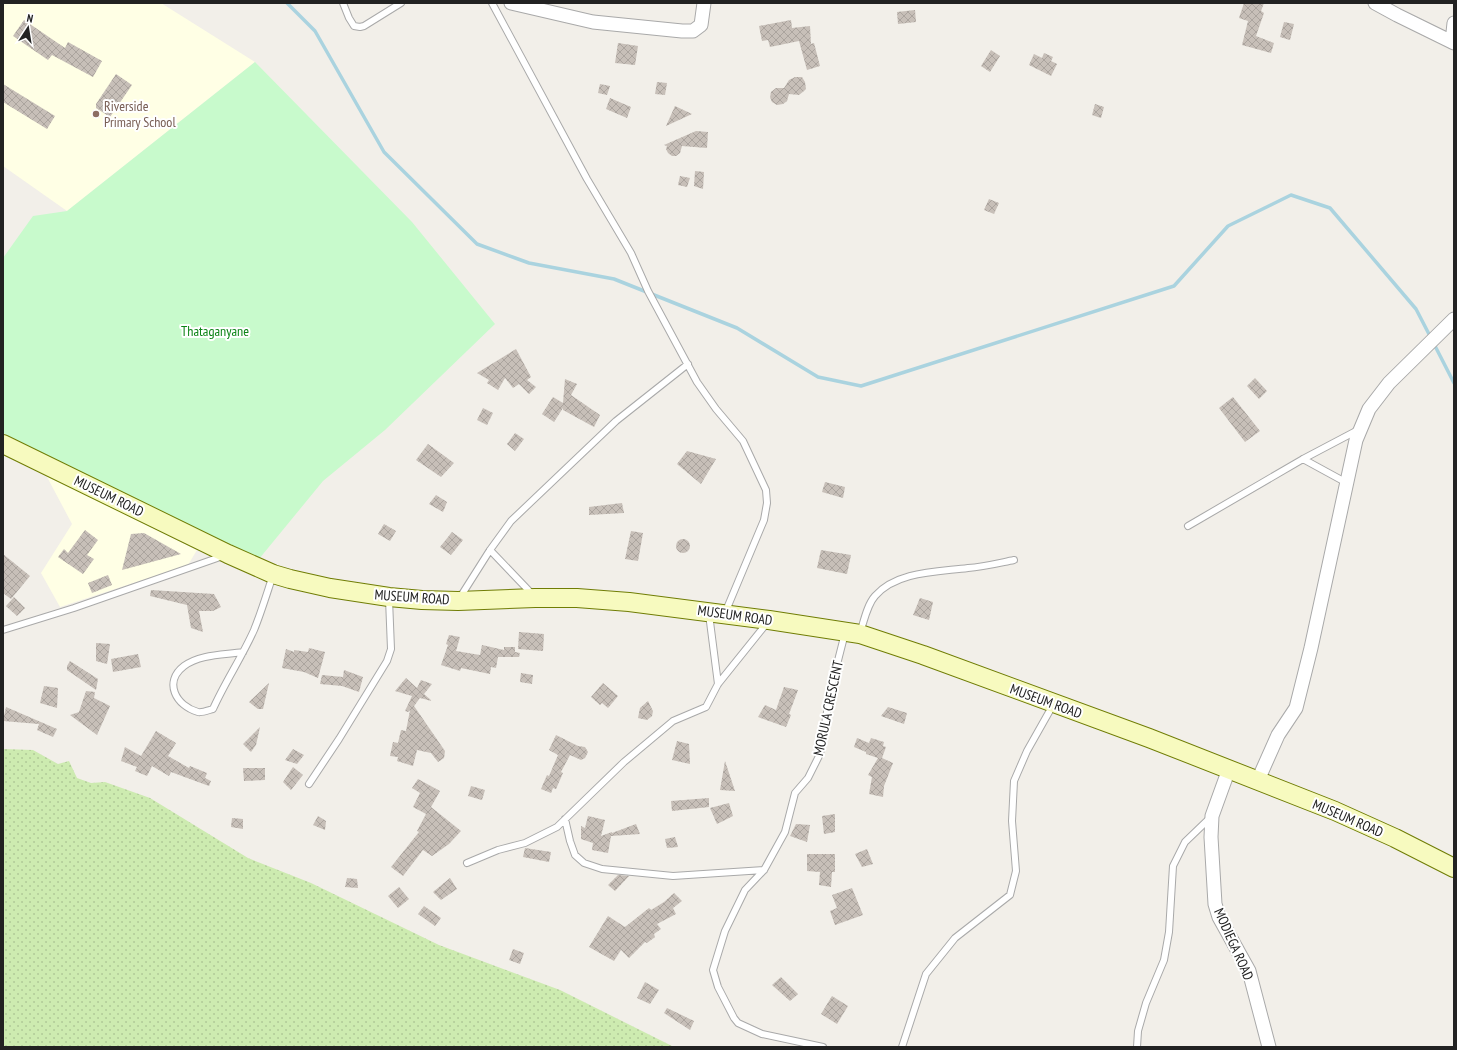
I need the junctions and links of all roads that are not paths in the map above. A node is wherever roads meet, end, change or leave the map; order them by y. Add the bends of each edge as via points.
1 (343, 3) edge
2 (401, 3) edge
3 (492, 3) edge
4 (511, 3) edge
5 (704, 3) edge
6 (1375, 3) edge
7 (1454, 23) edge
8 (1453, 43) edge
9 (1454, 319) edge
10 (688, 364) junction
11 (1359, 429) junction
12 (3, 444) edge
13 (1303, 459) junction
14 (1347, 483) junction
15 (1188, 526) dead end
16 (490, 550) junction
17 (228, 554) junction
18 (1014, 560) dead end
19 (274, 574) junction
20 (389, 597) junction
21 (535, 598) junction
22 (458, 601) junction
23 (717, 613) junction
24 (769, 620) junction
25 (3, 630) edge
26 (853, 633) junction
27 (243, 652) junction
28 (718, 684) junction
29 (1053, 703) junction
30 (1229, 769) junction
31 (1258, 780) junction
32 (309, 784) dead end
33 (1212, 816) junction
34 (565, 819) junction
35 (467, 863) dead end
36 (1454, 868) edge
37 (764, 870) junction
38 (823, 1047) edge
39 (902, 1047) edge
40 (1137, 1047) edge
41 (1269, 1047) edge

1 - 2 lane via 354,26 360,27
3 - 10 lane via 587,179 631,253 648,291
4 - 5 street via 593,22 693,31 701,25
6 - 8 street
7 - 8 street
9 - 11 street via 1389,383 1369,409
10 - 16 lane via 610,427 511,521
10 - 23 lane via 697,382 743,441 766,490 764,520
11 - 13 lane
11 - 14 street
12 - 17 street, MUSEUM ROAD
13 - 14 lane
13 - 15 lane
14 - 31 street via 1296,708 1278,734
16 - 21 lane
16 - 22 lane
17 - 19 street, MUSEUM ROAD
17 - 25 lane
18 - 26 lane, MORULA CRESCENT via 909,576 885,587 874,596
19 - 20 street, MUSEUM ROAD via 330,588
19 - 27 lane via 254,630
20 - 22 street, MUSEUM ROAD
20 - 32 lane via 391,649 387,661
21 - 22 street, MUSEUM ROAD
21 - 23 street, MUSEUM ROAD via 629,602
23 - 24 street, MUSEUM ROAD
23 - 28 lane
24 - 26 street, MUSEUM ROAD
24 - 28 lane
26 - 29 street, MUSEUM ROAD
26 - 37 lane, MORULA CRESCENT via 831,688 820,754 808,778 796,793 785,832
27 - 27 lane via 198,658 183,667 174,679 174,693 183,704 199,712 213,709
28 - 34 lane via 706,707 673,721 624,762
29 - 30 street, MUSEUM ROAD
29 - 39 lane via 1026,751 1014,781 1012,821 1016,871 1010,895 955,938 926,974
30 - 31 street, MUSEUM ROAD
30 - 33 street, MODIEGA ROAD
31 - 36 street, MUSEUM ROAD via 1335,811
33 - 40 lane via 1185,842 1173,866 1169,932 1165,953 1146,1003 1138,1031
33 - 41 street, MODIEGA ROAD via 1215,904 1219,917 1249,971
34 - 35 lane via 557,827 525,843 498,850
34 - 37 lane via 575,855 584,863 602,869 673,876
37 - 38 lane, MORULA CRESCENT via 745,890 725,931 713,970 718,987 738,1024 762,1034

